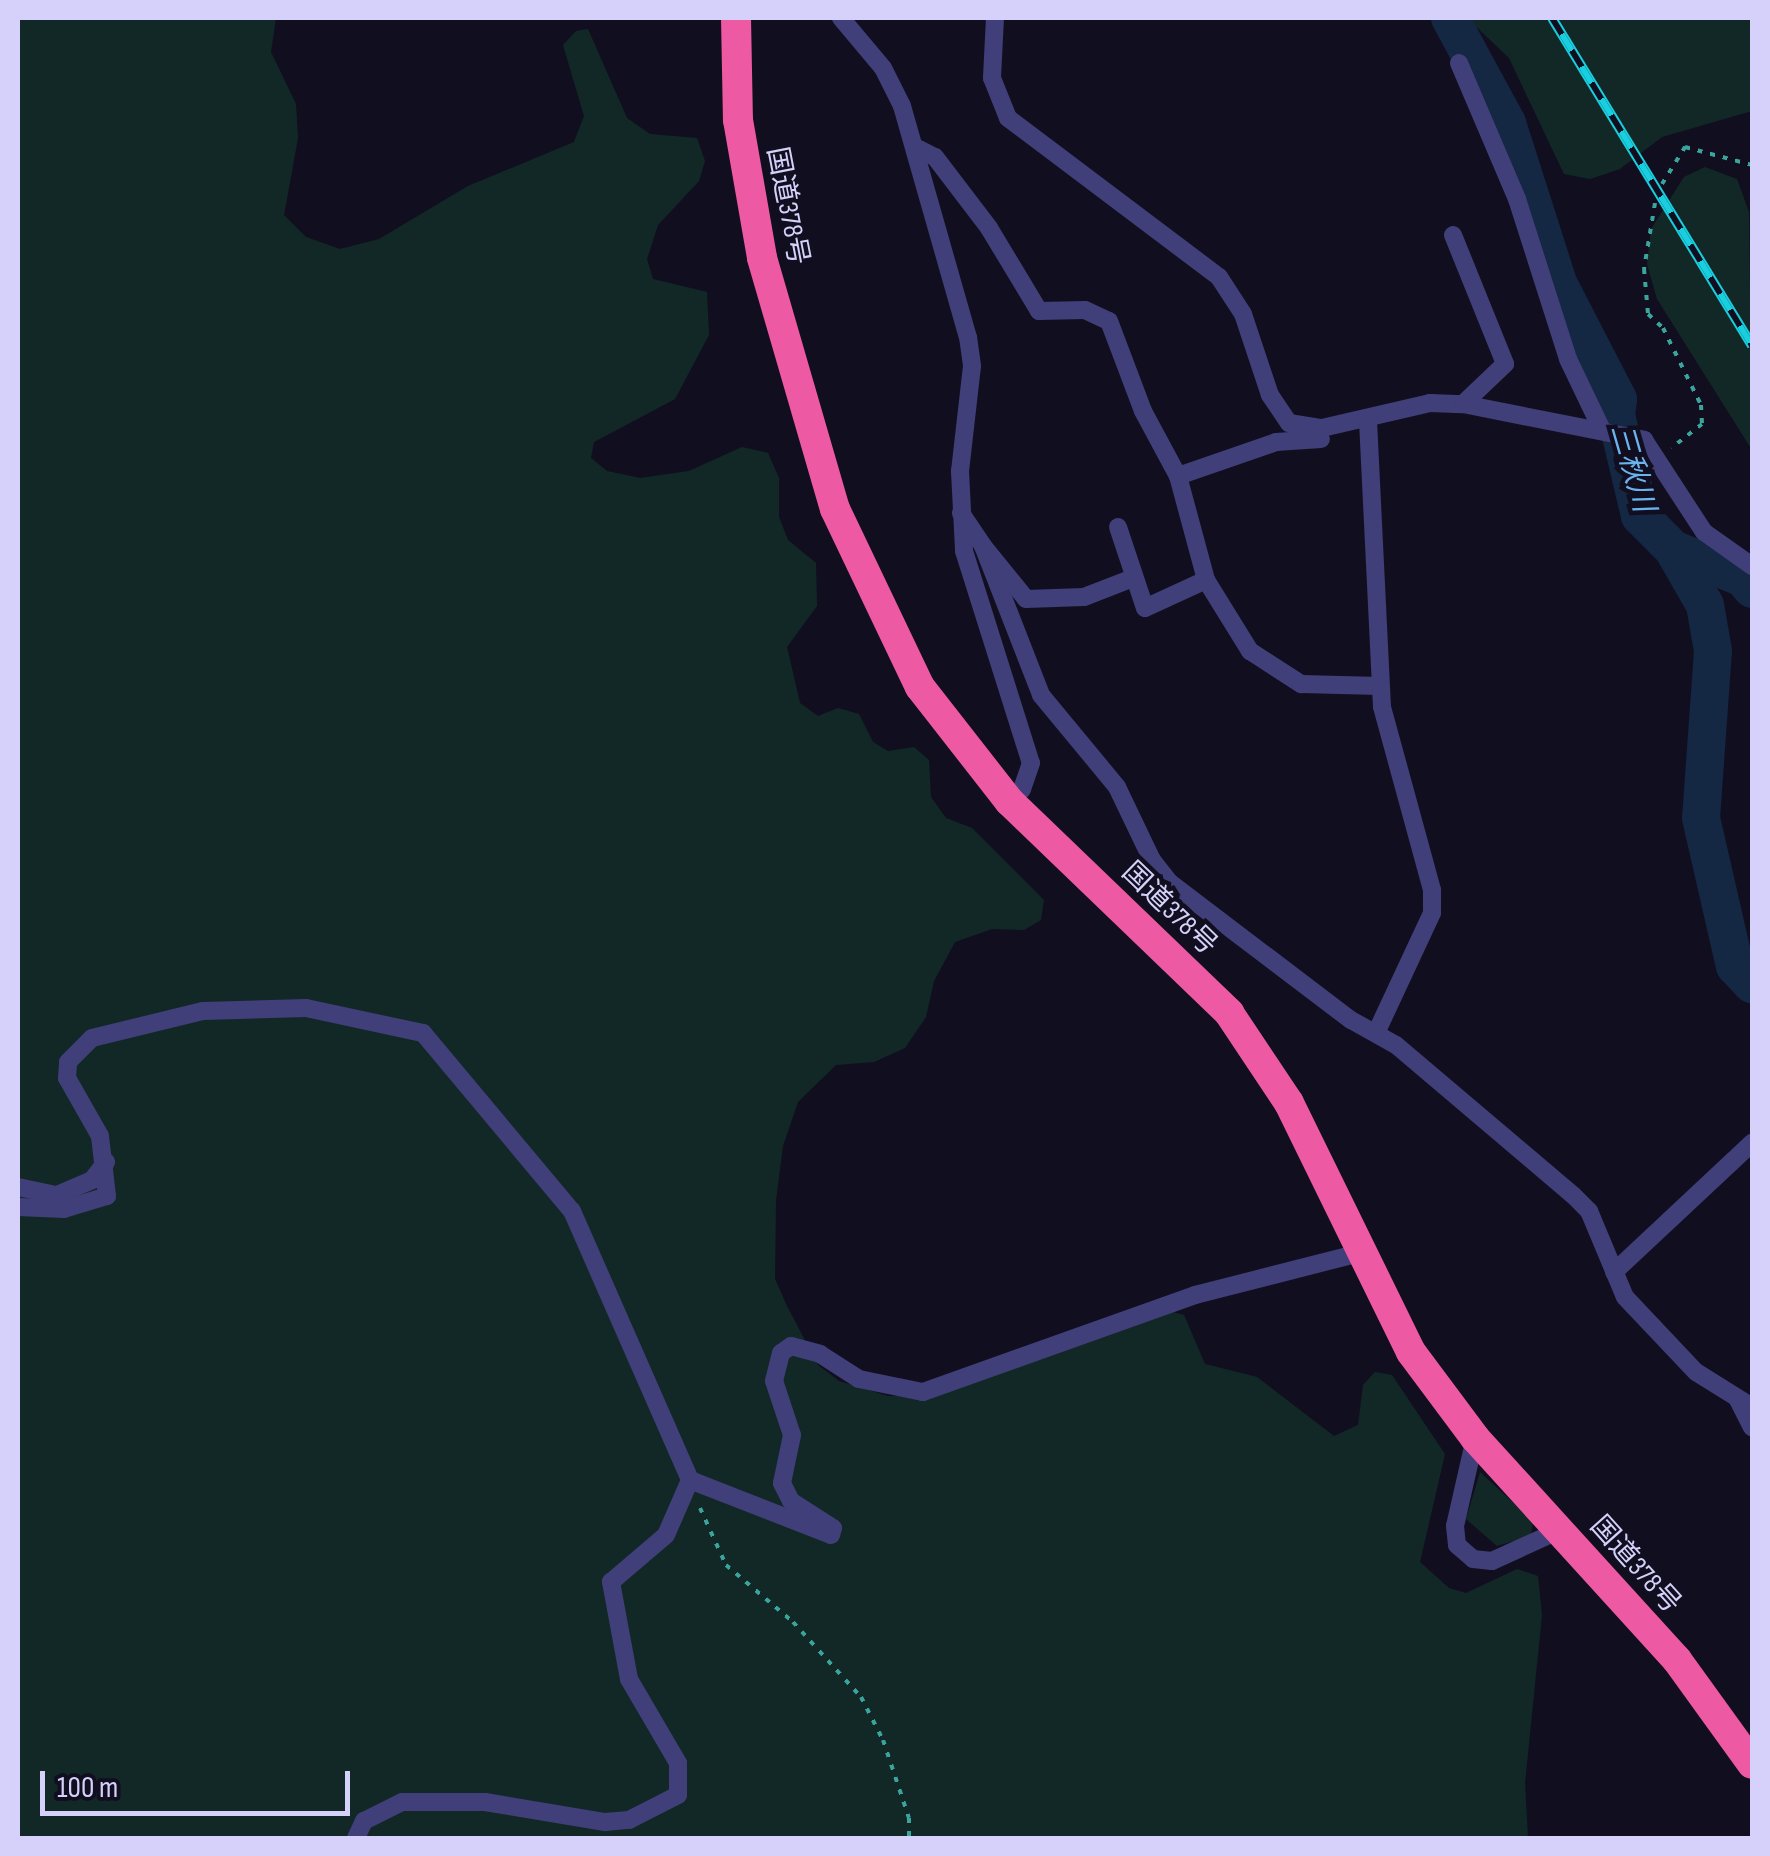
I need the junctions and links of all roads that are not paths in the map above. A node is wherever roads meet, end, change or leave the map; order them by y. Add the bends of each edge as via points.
1 (736, 18) edge
2 (841, 18) edge
3 (995, 18) edge
4 (1459, 63) dead end
5 (919, 149) junction
6 (1453, 235) dead end
7 (1463, 404) junction
8 (1368, 421) junction
9 (1335, 426) junction
10 (1607, 431) junction
11 (1178, 476) junction
12 (961, 513) junction
13 (1118, 527) dead end
14 (983, 546) junction
15 (1752, 566) edge
16 (1132, 578) junction
17 (1206, 580) junction
18 (1380, 686) junction
19 (1008, 800) junction
20 (1377, 1032) junction
21 (1752, 1143) edge
22 (106, 1162) junction
23 (18, 1187) edge
24 (18, 1207) edge
25 (1360, 1253) junction
26 (1614, 1272) junction
27 (1745, 1402) edge
28 (1752, 1428) edge
29 (1476, 1438) junction
30 (690, 1480) junction
31 (1560, 1530) junction
32 (1752, 1764) edge
33 (356, 1838) edge

1 - 19 highway, 国道378号 via 749,206 836,509 920,686
2 - 5 street via 883,68
3 - 9 street via 992,78 1008,118 1220,277 1244,314 1279,412 1304,428
4 - 10 street via 1517,200 1568,359
5 - 11 street via 935,157 989,228 1040,311 1085,310 1108,322 1143,412
5 - 12 street via 972,366 962,429
6 - 7 street via 1504,364
7 - 8 street via 1430,404
7 - 10 street
8 - 9 street
8 - 18 street
9 - 11 street via 1323,440 1276,442
10 - 15 street via 1644,440 1704,532
11 - 17 street
12 - 14 street
12 - 19 street via 971,576 1029,743 1031,764 1022,788
13 - 16 street
14 - 16 street via 1026,599 1084,597
14 - 20 street via 1041,695 1117,787 1152,860 1257,949
16 - 17 street via 1145,608
17 - 18 street via 1250,652 1282,676 1327,688
18 - 20 street via 1432,913
19 - 25 highway, 国道378号 via 1229,1013 1289,1104
20 - 26 street via 1589,1211
21 - 26 street
22 - 23 street via 92,1180 57,1195
22 - 24 street via 110,1186 93,1204
22 - 30 street via 100,1136 66,1078 68,1062 92,1038 203,1011 306,1008 423,1033 572,1211
25 - 29 highway, 国道378号 via 1410,1352
25 - 30 street via 1195,1295 924,1392 859,1379 820,1354 791,1346 782,1353 774,1382 792,1434 782,1482 791,1500 833,1528 832,1536
26 - 27 street via 1625,1297 1667,1346
27 - 28 street
29 - 31 highway, 国道378号
29 - 31 street via 1455,1526 1457,1545 1472,1559 1492,1561
30 - 33 street via 666,1536 611,1582 629,1679 678,1763 678,1795 630,1820 605,1822 471,1801 402,1802 364,1821
31 - 32 highway, 国道378号 via 1676,1660

